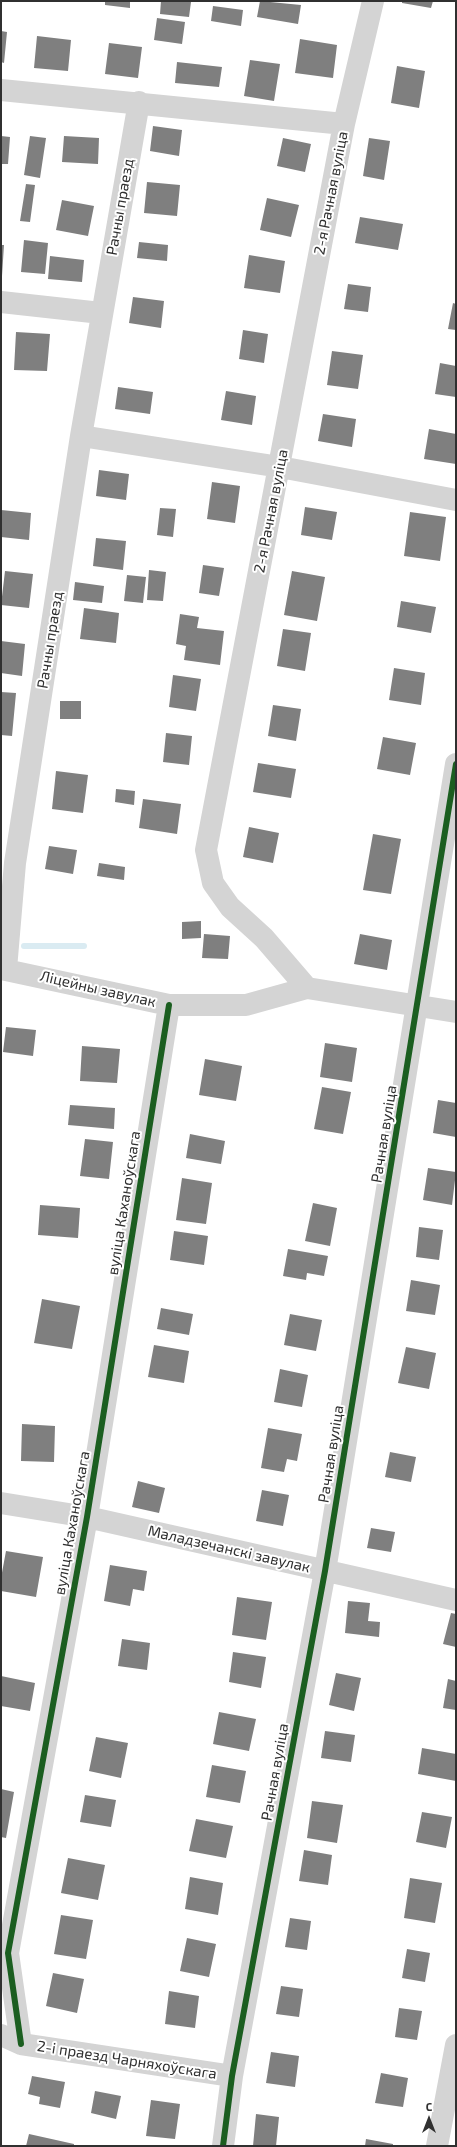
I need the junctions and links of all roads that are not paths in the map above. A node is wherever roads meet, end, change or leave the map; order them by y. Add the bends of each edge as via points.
1 (373, 1) edge
2 (1, 90) edge
3 (139, 102) junction
4 (344, 124) junction
5 (1, 302) edge
6 (101, 312) junction
7 (81, 436) junction
8 (280, 466) junction
9 (456, 500) edge
10 (456, 764) edge
11 (3, 969) edge
12 (307, 988) junction
13 (169, 1005) junction
14 (418, 1006) junction
15 (456, 1012) edge
16 (1, 1503) edge
17 (87, 1517) junction
18 (325, 1571) junction
19 (456, 1600) edge
20 (1, 2035) edge
21 (21, 2044) junction
22 (456, 2045) edge
23 (232, 2076) junction
24 (223, 2146) edge
25 (437, 2146) edge

1 - 4 street, 2-я Рачная вуліца
2 - 3 street
3 - 4 street
3 - 6 street, Рачны праезд
4 - 8 street, 2-я Рачная вуліца
5 - 6 street
6 - 7 street, Рачны праезд
7 - 8 street
7 - 11 street, Рачны праезд via 15,863
8 - 9 street
8 - 12 street, 2-я Рачная вуліца via 206,850 213,884 230,907 264,938
10 - 14 street, Рачная вуліца
11 - 13 street, Ліцейны завулак
12 - 13 street, Ліцейны завулак via 246,1004
12 - 14 street, Ліцейны завулак
13 - 17 street, вуліца Каханоўскага
14 - 15 street, Ліцейны завулак
14 - 18 street, Рачная вуліца
16 - 17 street, Маладзечанскі завулак
17 - 18 street, Маладзечанскі завулак
17 - 21 street, вуліца Каханоўскага via 8,1953
18 - 19 street, Маладзечанскі завулак
18 - 23 street, Рачная вуліца
20 - 21 street, 2-і праезд Чарняхоўскага
21 - 23 street, 2-і праезд Чарняхоўскага
22 - 25 street
23 - 24 street, Рачная вуліца

